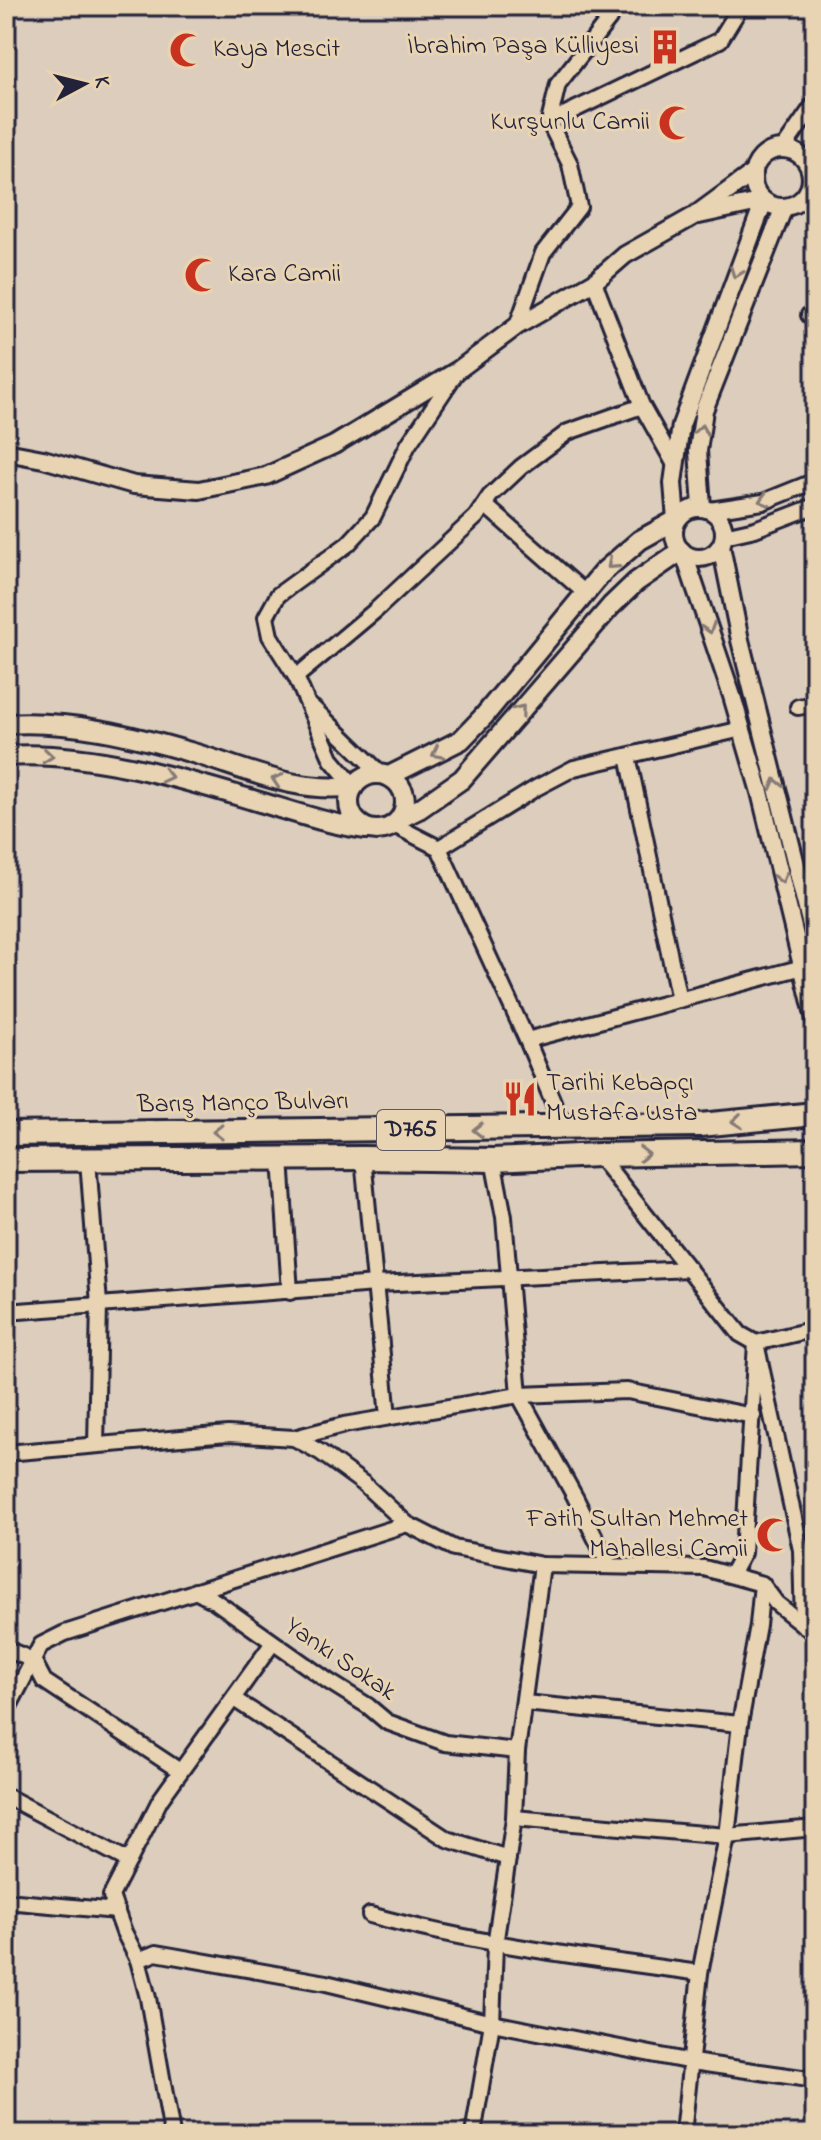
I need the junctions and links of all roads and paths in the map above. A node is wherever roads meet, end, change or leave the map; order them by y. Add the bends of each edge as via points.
1 (613, 6) edge
2 (741, 6) edge
3 (815, 103) edge
4 (549, 122) junction
5 (783, 149) junction
6 (812, 169) edge
7 (754, 172) junction
8 (809, 197) edge
9 (764, 201) junction
10 (784, 207) junction
11 (694, 216) junction
12 (594, 282) junction
13 (517, 326) junction
14 (458, 370) junction
15 (642, 406) junction
16 (6, 452) edge
17 (674, 463) junction
18 (815, 481) edge
19 (485, 505) junction
20 (815, 506) edge
21 (706, 509) junction
22 (676, 520) junction
23 (722, 541) junction
24 (683, 553) junction
25 (584, 592) junction
26 (296, 677) junction
27 (307, 702) junction
28 (815, 704) edge
29 (798, 707) dead end
30 (6, 724) edge
31 (742, 729) junction
32 (6, 756) edge
33 (628, 756) junction
34 (385, 775) junction
35 (354, 786) junction
36 (398, 822) junction
37 (366, 829) junction
38 (439, 848) junction
39 (815, 941) edge
40 (803, 967) junction
41 (679, 1000) junction
42 (815, 1019) edge
43 (527, 1040) junction
44 (815, 1114) edge
45 (564, 1128) junction
46 (6, 1134) edge
47 (815, 1151) edge
48 (598, 1155) junction
49 (363, 1158) junction
50 (281, 1159) junction
51 (6, 1160) edge
52 (88, 1160) junction
53 (493, 1160) junction
54 (689, 1269) junction
55 (509, 1278) junction
56 (376, 1284) junction
57 (290, 1292) junction
58 (99, 1304) junction
59 (6, 1312) edge
60 (815, 1329) edge
61 (756, 1343) junction
62 (519, 1395) junction
63 (753, 1416) junction
64 (388, 1417) junction
65 (294, 1438) junction
66 (96, 1445) junction
67 (6, 1453) edge
68 (407, 1524) junction
69 (542, 1565) junction
70 (609, 1565) junction
71 (731, 1575) junction
72 (762, 1584) junction
73 (195, 1591) junction
74 (809, 1630) edge
75 (272, 1644) junction
76 (6, 1649) edge
77 (33, 1660) junction
78 (234, 1699) junction
79 (524, 1703) junction
80 (6, 1712) edge
81 (740, 1724) junction
82 (517, 1751) junction
83 (180, 1771) junction
84 (6, 1796) edge
85 (514, 1818) junction
86 (815, 1828) edge
87 (727, 1836) junction
88 (508, 1858) junction
89 (129, 1861) junction
90 (6, 1901) edge
91 (117, 1911) junction
92 (370, 1915) dead end
93 (495, 1945) junction
94 (138, 1960) junction
95 (700, 1973) junction
96 (492, 2023) junction
97 (692, 2062) junction
98 (815, 2080) edge
99 (172, 2134) edge
100 (473, 2134) edge
101 (683, 2134) edge

1 - 4 street via 609,19 558,84
2 - 4 street via 720,40
3 - 5 street
4 - 13 street via 570,164 579,207 543,253
5 - 6 street via 796,152
5 - 7 street via 765,154
6 - 8 street
7 - 9 street
7 - 11 street
8 - 10 street
9 - 10 street
9 - 11 street
9 -> 17 street via 681,425
21 -> 10 street via 698,451 704,410
11 - 12 street via 625,255
12 - 13 street
12 - 15 street
13 - 14 street
14 - 16 street via 334,445 266,476 199,490 134,485
14 - 26 street via 408,445 373,517 348,544 278,595 266,617 270,636
15 - 17 street
15 - 19 street via 568,432 521,467
17 - 22 street
18 -> 21 street via 763,502
19 - 25 street
19 - 26 street via 388,600
20 - 23 street
21 - 22 street via 688,510
21 - 23 street via 724,526
22 - 24 street via 673,535
22 -> 25 main road via 640,540
23 - 24 street via 704,558
39 -> 23 street via 740,640
24 -> 31 street
36 -> 24 main road via 462,779 611,606 636,582
25 -> 34 main road via 461,740
26 - 27 street
27 - 34 street
27 - 35 street via 332,760
28 - 29 street
35 -> 30 main road via 296,786 99,728
31 - 33 street
31 -> 40 street
32 -> 37 main road via 91,759 333,825
33 - 38 street via 574,768
33 - 41 street
34 - 35 main road via 361,779
34 - 36 main road via 399,783 404,794
35 - 37 main road via 349,795 352,815
36 - 37 main road via 386,830
36 - 38 street
38 - 43 street
40 - 41 street
40 - 42 street
41 - 43 street
43 - 45 street
44 -> 45 highway, Barış Manço Bulvarı / D765 via 700,1125
45 -> 46 highway, Barış Manço Bulvarı / D765
48 -> 47 highway, Barış Manço Bulvarı / D765
48 - 53 highway, Barış Manço Bulvarı / D765
48 - 54 street
49 - 50 highway, Barış Manço Bulvarı / D765
49 - 53 highway, Barış Manço Bulvarı / D765
49 - 56 street
50 - 52 highway, Barış Manço Bulvarı / D765
50 - 57 street
51 - 52 highway, Barış Manço Bulvarı / D765
52 - 58 street
53 - 55 street
54 - 55 street
54 - 61 street via 740,1334
55 - 56 street
55 - 62 street
56 - 57 street
56 - 64 street
57 - 58 street
58 - 59 street
58 - 66 street
60 - 61 street
61 - 63 street
61 - 74 street via 801,1550
62 - 63 street via 627,1391
62 - 64 street
62 - 70 street
63 - 71 street via 743,1553
64 - 65 street
65 - 66 street via 228,1434
65 - 68 street via 364,1484
66 - 67 street
68 - 69 street via 454,1548
68 - 73 street
69 - 70 street
69 - 79 street
70 - 71 street via 704,1568
71 - 72 street
72 - 74 street
72 - 81 street
73 - 75 street, Yankı Sokak
73 - 77 street via 65,1633 41,1645
75 - 78 street
75 - 82 street, Yankı Sokak via 387,1722 445,1743
76 - 77 street
77 - 80 street
77 - 83 street via 44,1681
78 - 83 street
78 - 88 street via 447,1839
79 - 81 street
79 - 82 street
81 - 87 street
82 - 85 street
83 - 89 street
84 - 89 street
85 - 87 street
85 - 88 street
86 - 87 street
87 - 95 street
88 - 93 street
89 - 91 street via 111,1896
90 - 91 street
91 - 94 street
92 - 93 street
93 - 95 street
93 - 96 street
94 - 96 street via 156,1953 311,1980
94 - 99 street
95 - 97 street
96 - 97 street
96 - 100 street
97 - 98 street
97 - 101 street

